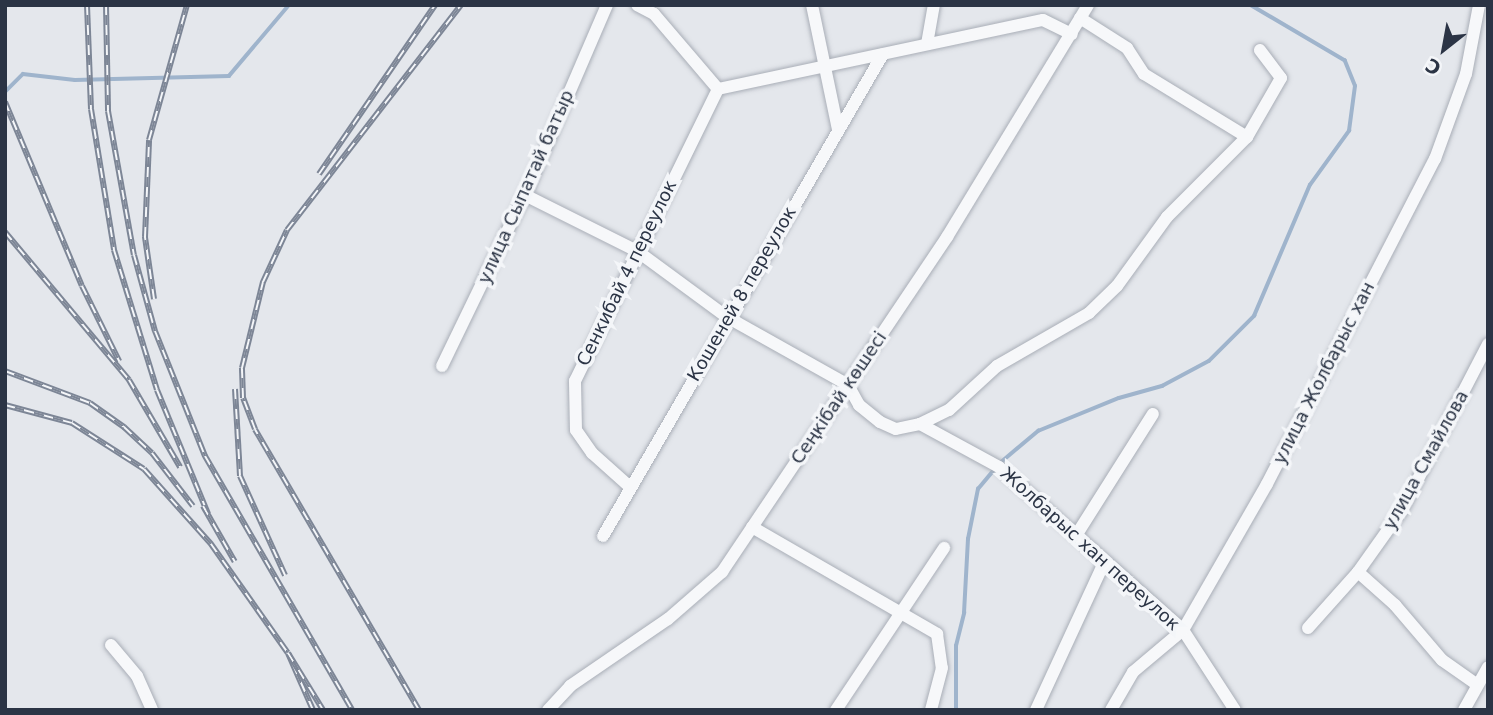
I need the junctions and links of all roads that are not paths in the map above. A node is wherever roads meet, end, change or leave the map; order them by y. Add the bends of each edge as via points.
1 (607, 5) edge
2 (637, 5) edge
3 (812, 5) edge
4 (934, 5) edge
5 (1088, 5) edge
6 (1479, 5) edge
7 (657, 9) edge
8 (1080, 18) junction
9 (1072, 34) junction
10 (927, 44) junction
11 (1260, 50) dead end
12 (883, 54) junction
13 (827, 66) junction
14 (718, 89) junction
15 (838, 129) junction
16 (1247, 138) junction
17 (525, 195) junction
18 (637, 251) junction
19 (727, 317) junction
20 (1488, 344) edge
21 (442, 366) dead end
22 (848, 385) junction
23 (1153, 414) dead end
24 (920, 424) junction
25 (630, 487) junction
26 (752, 527) junction
27 (1077, 534) junction
28 (603, 536) dead end
29 (944, 548) dead end
30 (1105, 561) junction
31 (1358, 572) junction
32 (902, 616) junction
33 (1308, 628) dead end
34 (1183, 630) junction
35 (111, 645) dead end
36 (1488, 667) edge
37 (1476, 684) junction
38 (152, 710) edge
39 (548, 710) edge
40 (836, 710) edge
41 (931, 710) edge
42 (1037, 710) edge
43 (1111, 710) edge
44 (1235, 710) edge
45 (1464, 710) edge

1 - 17 street, улица Сыпатай батыр
2 - 7 street
3 - 13 street
4 - 10 street
5 - 8 street, Сеңкібай көшесі
6 - 34 street, улица Жолбарыс хан via 1466,74 1435,159 1267,484
7 - 14 street
8 - 9 street, Сеңкібай көшесі
8 - 16 street via 1127,48 1144,74
9 - 10 street via 1043,20
9 - 22 street, Сеңкібай көшесі via 947,237
10 - 12 street
11 - 16 street via 1281,78
12 - 13 street
12 - 15 street, Кошеней 8 переулок
13 - 14 street
13 - 15 street
14 - 18 street, Сенкибай 4 переулок
15 - 19 street, Кошеней 8 переулок
16 - 24 street via 1167,217 1117,286 1089,313 998,366 949,410
17 - 18 street, Жолбарыс хан переулок
17 - 21 street, улица Сыпатай батыр
18 - 19 street, Жолбарыс хан переулок
18 - 25 street, Сенкибай 4 переулок via 575,381 576,430 592,453
19 - 22 street, Жолбарыс хан переулок
19 - 25 street, Кошеней 8 переулок
20 - 31 street, улица Смайлова via 1402,510
22 - 24 street, Жолбарыс хан переулок via 859,405 880,422 896,429
22 - 26 street, Сеңкібай көшесі
23 - 27 street
24 - 27 street, Жолбарыс хан переулок via 999,467
25 - 28 street, Кошеней 8 переулок
26 - 32 street
26 - 39 street, Сеңкібай көшесі via 722,572 668,619 586,673
27 - 30 street, Жолбарыс хан переулок
29 - 32 street
30 - 34 street, Жолбарыс хан переулок
30 - 42 street
31 - 33 street, улица Смайлова
31 - 37 street via 1395,605 1442,660
32 - 40 street
32 - 41 street via 937,634 942,668
34 - 43 street, улица Жолбарыс хан via 1133,672
34 - 44 street, Жолбарыс хан переулок
35 - 38 street via 137,676
36 - 37 street
37 - 45 street

